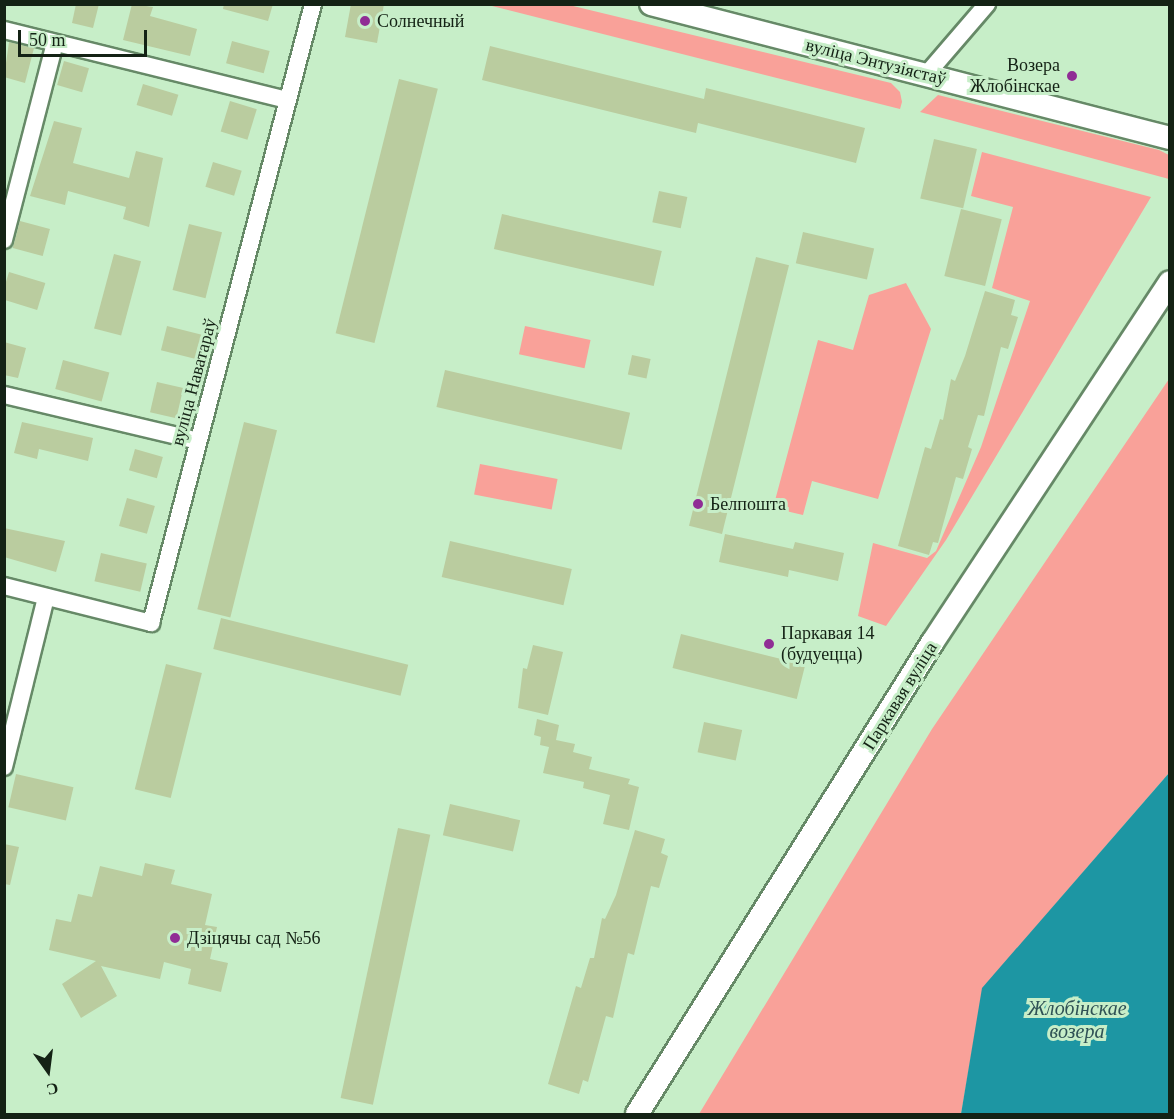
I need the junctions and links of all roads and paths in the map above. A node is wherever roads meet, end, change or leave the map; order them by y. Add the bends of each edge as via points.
1 (312, 4) edge
2 (651, 4) edge
3 (987, 4) edge
4 (4, 30) edge
5 (56, 43) junction
6 (926, 75) junction
7 (287, 100) junction
8 (1170, 138) edge
9 (4, 240) edge
10 (1170, 282) edge
11 (4, 396) edge
12 (198, 441) junction
13 (4, 586) edge
14 (46, 597) junction
15 (4, 767) edge
16 (637, 1114) edge

1 - 7 street, вуліца Наватараў
2 - 6 main road, вуліца Энтузіястаў
3 - 6 street
4 - 5 street
5 - 7 street
5 - 9 street
6 - 8 main road, вуліца Энтузіястаў
7 - 12 street, вуліца Наватараў
10 - 16 main road, Паркавая вуліца via 932,644
11 - 12 street
12 - 14 street, вуліца Наватараў via 151,624
13 - 14 street, вуліца Наватараў
14 - 15 street

